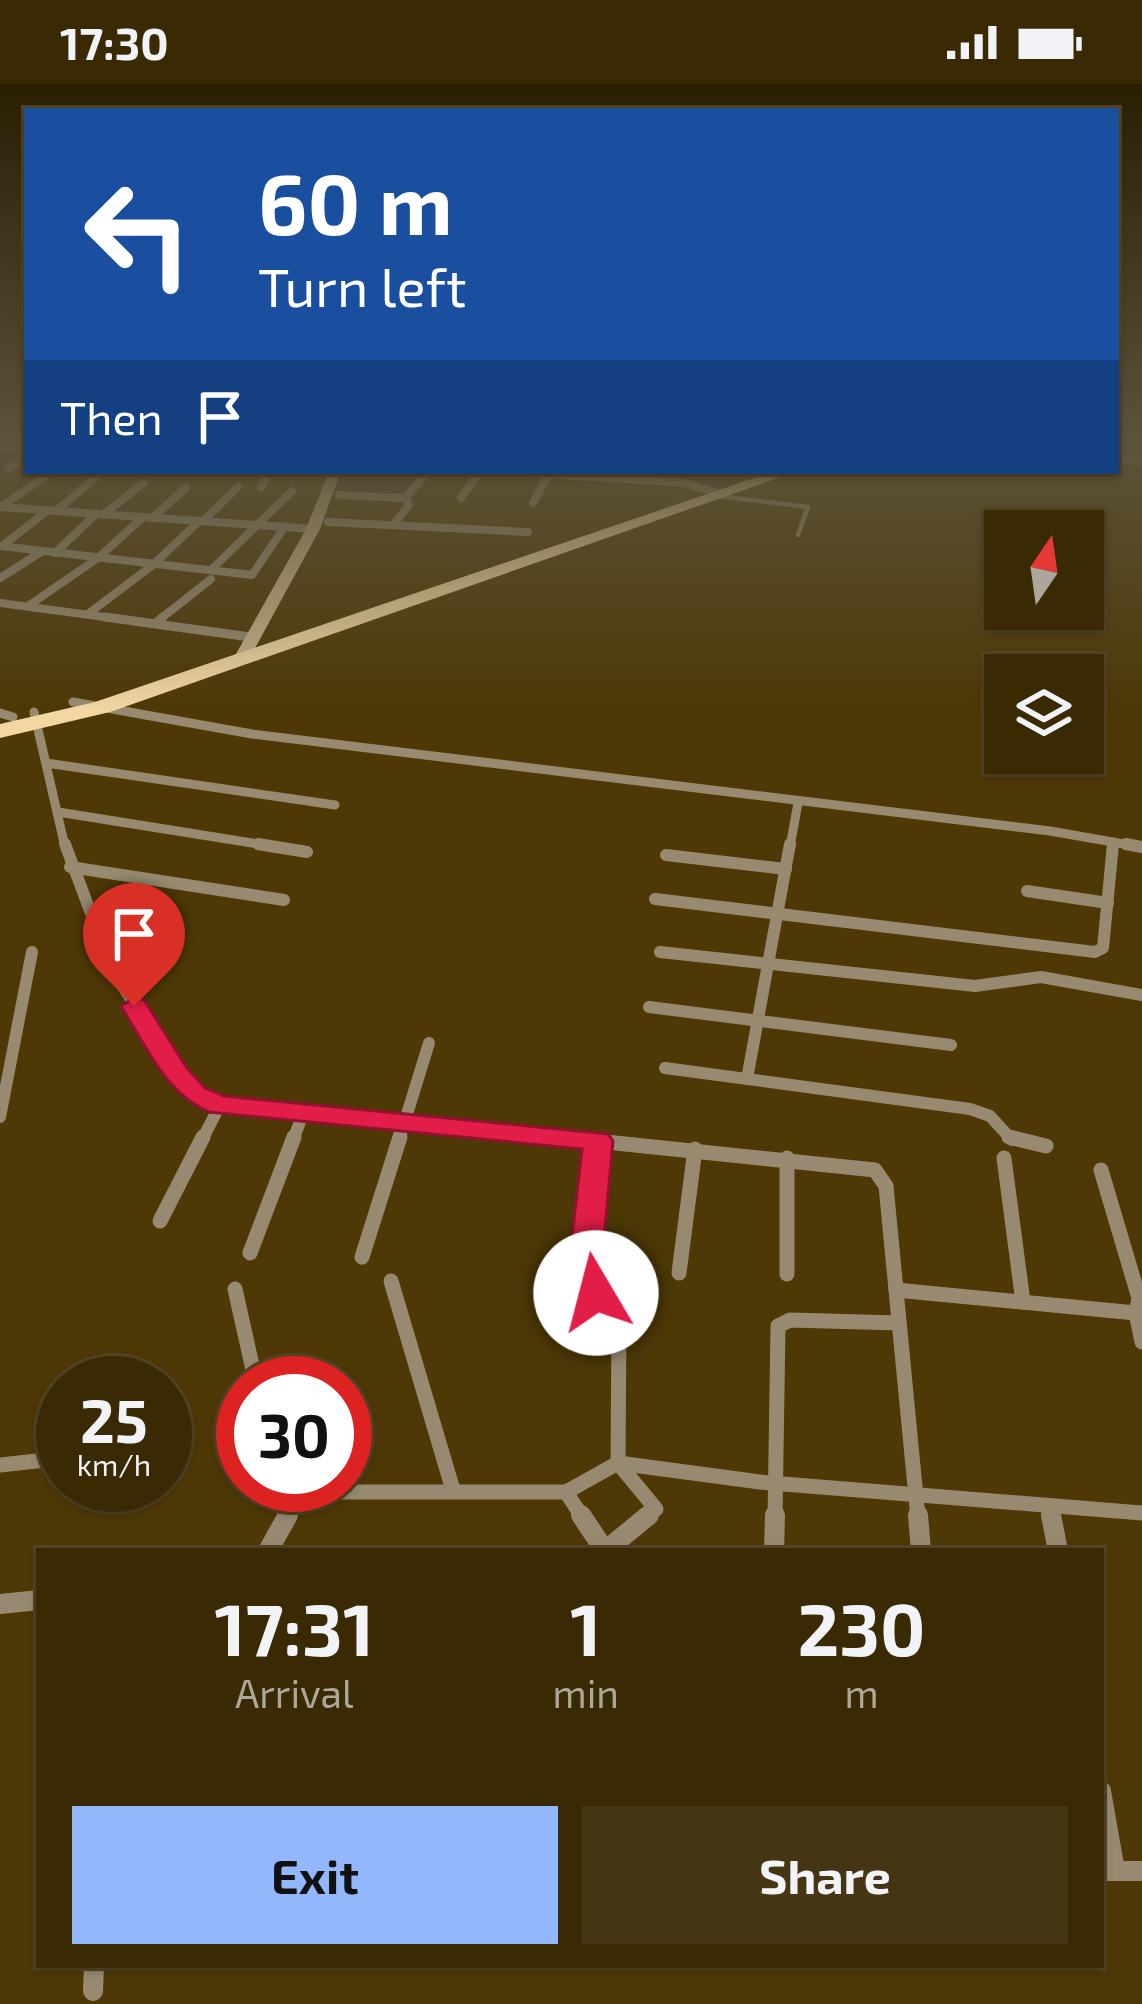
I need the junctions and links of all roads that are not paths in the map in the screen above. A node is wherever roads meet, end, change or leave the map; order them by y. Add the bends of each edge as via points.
1 (79, 533) edge
2 (130, 533) edge
3 (188, 533) edge
4 (252, 533) edge
5 (281, 533) edge
6 (316, 533) edge
7 (600, 533) edge
8 (0, 546) edge
9 (42, 551) junction
10 (55, 553) junction
11 (98, 558) junction
12 (154, 564) junction
13 (211, 574) junction
14 (0, 578) edge
15 (0, 603) edge
16 (24, 606) junction
17 (88, 614) junction
18 (0, 618) edge
19 (155, 623) junction
20 (253, 647) junction
21 (73, 702) junction
22 (102, 707) junction
23 (14, 719) edge
24 (46, 763) junction
25 (798, 802) junction
26 (335, 805) dead end
27 (58, 812) junction
28 (1113, 842) junction
29 (1142, 847) edge
30 (307, 852) dead end
31 (666, 855) dead end
32 (70, 867) junction
33 (785, 869) junction
34 (1027, 891) dead end
35 (655, 899) dead end
36 (284, 900) dead end
37 (1108, 903) junction
38 (778, 914) junction
39 (32, 952) dead end
40 (660, 952) dead end
41 (768, 965) junction
42 (1142, 995) edge
43 (649, 1007) dead end
44 (758, 1021) junction
45 (429, 1042) dead end
46 (951, 1045) dead end
47 (664, 1069) dead end
48 (747, 1079) junction
49 (220, 1105) junction
50 (303, 1114) junction
51 (0, 1117) edge
52 (404, 1123) junction
53 (598, 1141) junction
54 (1046, 1147) dead end
55 (695, 1149) junction
56 (787, 1158) junction
57 (1004, 1158) dead end
58 (1101, 1170) dead end
59 (160, 1221) dead end
60 (250, 1253) dead end
61 (362, 1257) dead end
62 (679, 1273) dead end
63 (787, 1274) dead end
64 (391, 1281) dead end
65 (235, 1289) dead end
66 (896, 1290) junction
67 (1023, 1302) junction
68 (1136, 1312) junction
69 (899, 1323) junction
70 (1142, 1342) edge
71 (250, 1356) edge
72 (36, 1460) edge
73 (618, 1463) junction
74 (0, 1465) edge
75 (773, 1483) junction
76 (453, 1490) junction
77 (566, 1492) junction
78 (914, 1493) junction
79 (1049, 1506) junction
80 (285, 1512) edge
81 (1142, 1513) edge
82 (286, 1517) junction
83 (270, 1548) edge
84 (603, 1548) edge
85 (609, 1548) edge
86 (774, 1548) edge
87 (921, 1548) edge
88 (1057, 1548) edge
89 (36, 1600) edge
90 (0, 1604) edge
91 (1104, 1825) edge
92 (1108, 1871) edge
93 (1142, 1871) edge
94 (94, 1968) edge
95 (93, 1991) dead end

1 - 10 street
2 - 11 street
3 - 12 street
4 - 13 street
5 - 13 street via 252,575
6 - 20 street
7 - 20 main road
8 - 9 street
9 - 10 street
9 - 14 street
10 - 11 street
11 - 12 street
11 - 16 street
12 - 13 street
12 - 17 street
13 - 19 street
15 - 16 street
16 - 17 street
16 - 18 street
17 - 19 street
19 - 20 street
20 - 21 main road
20 - 22 main road
21 - 22 street
21 - 23 main road
22 - 23 main road
22 - 25 street via 252,734
23 - 24 street
24 - 26 street
24 - 27 street
25 - 28 street
25 - 33 street
27 - 30 street
27 - 32 street
28 - 29 street
28 - 37 street
31 - 33 street
32 - 36 street
32 - 49 street via 113,972 166,1057 195,1095
33 - 38 street
34 - 37 street
35 - 38 street
37 - 38 street via 1103,948 1095,952
38 - 41 street
39 - 51 street
40 - 41 street
41 - 42 street via 976,986 1041,977
41 - 44 street
43 - 44 street
44 - 46 street
44 - 48 street
45 - 52 street
47 - 48 street
48 - 54 street via 970,1109 990,1116 1012,1140
49 - 50 street
49 - 59 street
50 - 52 street
50 - 60 street
52 - 53 street
52 - 61 street
53 - 55 street
53 - 73 street via 585,1271 619,1320
55 - 56 street
55 - 62 street
56 - 63 street
56 - 66 street via 864,1167 882,1178
57 - 67 street
58 - 68 street
64 - 76 street
65 - 71 street
66 - 67 street
66 - 69 street
67 - 68 street
68 - 70 street
69 - 75 street via 778,1326
69 - 78 street
72 - 74 street
73 - 75 street
73 - 77 street
73 - 85 street via 656,1509
75 - 78 street
75 - 86 street
76 - 77 street
76 - 82 street via 300,1492
77 - 84 street
78 - 79 street
78 - 87 street
79 - 81 street
79 - 88 street
80 - 82 street
82 - 83 street
89 - 90 street
91 - 92 street
92 - 93 street
94 - 95 street

